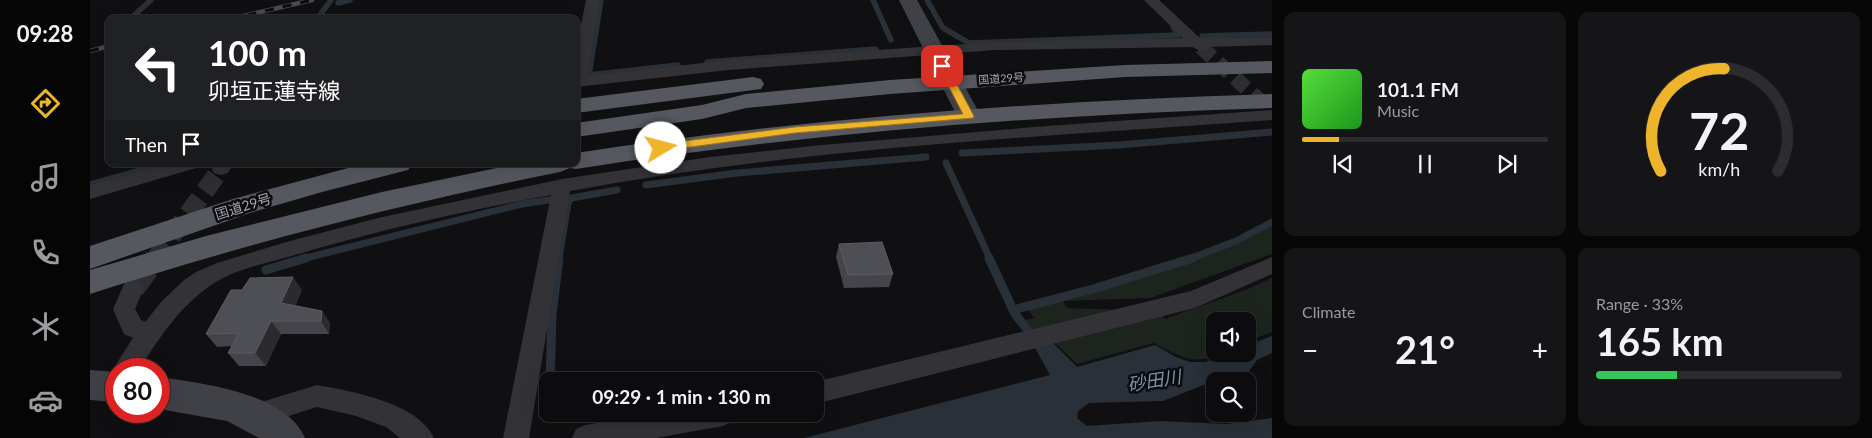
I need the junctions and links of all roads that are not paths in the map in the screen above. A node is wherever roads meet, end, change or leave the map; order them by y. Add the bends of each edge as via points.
1 (594, 0) edge
2 (908, 0) edge
3 (1151, 0) edge
4 (1272, 41) edge
5 (1193, 49) junction
6 (1272, 56) edge
7 (942, 66) junction
8 (580, 67) edge
9 (1272, 67) edge
10 (580, 81) edge
11 (1271, 105) edge
12 (580, 106) edge
13 (702, 112) junction
14 (969, 116) junction
15 (580, 129) edge
16 (580, 160) edge
17 (179, 167) edge
18 (314, 167) edge
19 (387, 167) edge
20 (561, 175) edge
21 (90, 192) edge
22 (90, 246) edge
23 (90, 258) edge
24 (1272, 265) edge
25 (90, 282) edge
26 (133, 288) tunnel mouth
27 (150, 335) junction
28 (131, 358) edge
29 (824, 391) edge
30 (170, 395) edge
31 (254, 414) junction
32 (677, 422) edge
33 (288, 438) edge
34 (421, 438) edge
35 (516, 438) edge
36 (585, 438) edge

1 - 8 street
2 - 7 main road
3 - 5 street
4 - 5 street
5 - 6 highway
5 - 7 highway
5 - 10 street via 995,46 729,65
7 - 12 highway
7 - 14 main road
9 - 13 highway, 国道29号 via 998,78 746,101
11 - 13 highway, 国道29号 via 989,96
11 - 14 highway via 1229,102
11 - 20 street
13 - 15 highway, 国道29号
14 - 16 highway via 795,130
17 - 21 street
18 - 22 highway
19 - 23 highway, 国道29号 via 232,210
20 - 25 highway via 398,196 208,245
20 - 27 street via 229,266 206,276 188,289
20 - 35 street
24 - 29 street via 1195,299
26 - 27 street via 124,309 132,327
27 - 28 street
30 - 31 main road via 234,406
31 - 33 main road
31 - 34 street via 317,396 356,404 395,418
32 - 36 street

